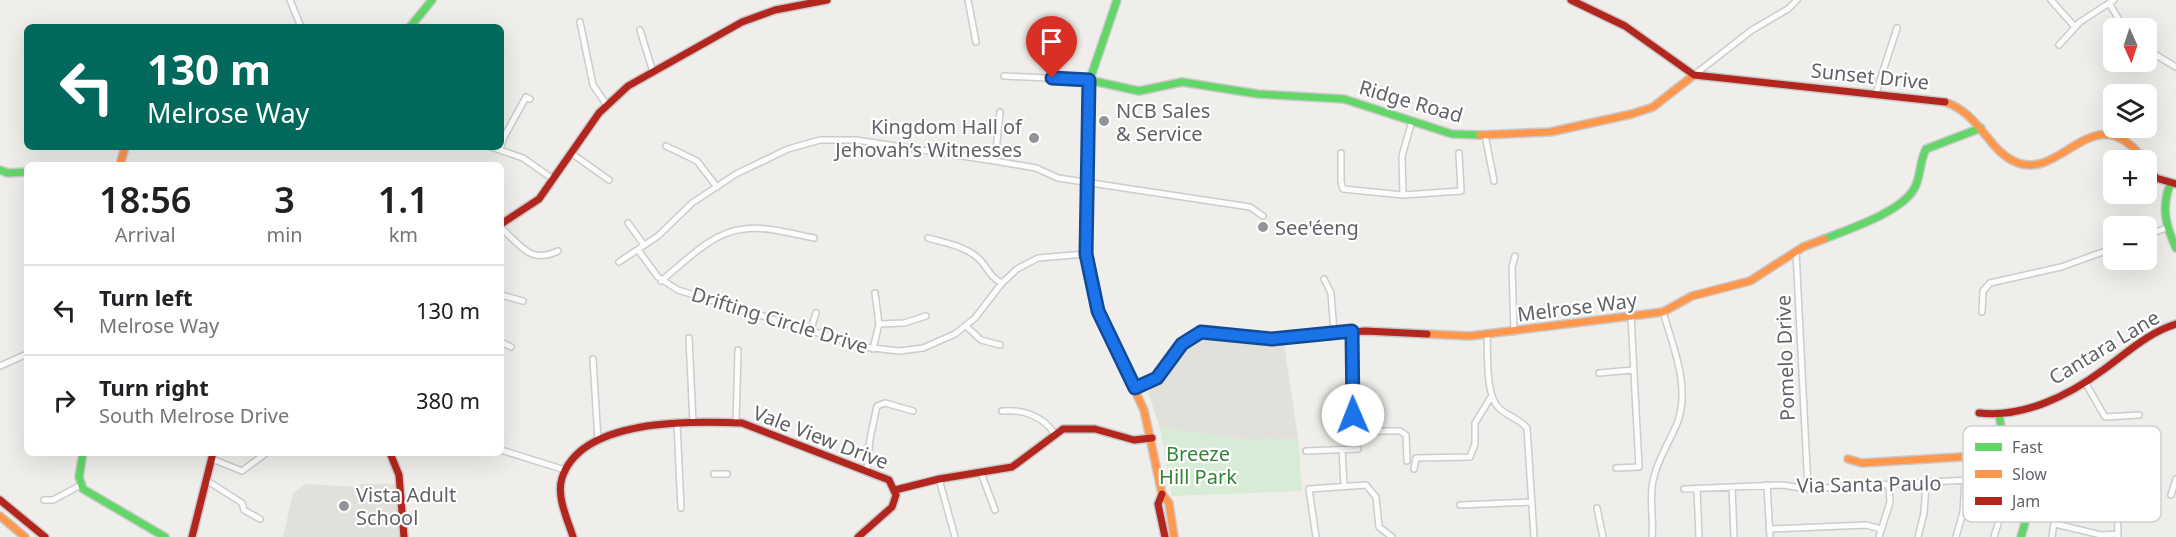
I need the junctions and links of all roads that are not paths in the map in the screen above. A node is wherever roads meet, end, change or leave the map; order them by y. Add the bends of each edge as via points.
1 (290, 0) edge
2 (432, 0) edge
3 (827, 0) edge
4 (968, 0) edge
5 (1117, 0) edge
6 (1571, 0) edge
7 (1797, 0) edge
8 (2051, 0) edge
9 (2112, 2) edge
10 (2119, 18) edge
11 (580, 22) dead end
12 (300, 24) edge
13 (412, 24) edge
14 (2075, 27) junction
15 (1897, 28) dead end
16 (640, 30) dead end
17 (976, 42) dead end
18 (2059, 45) dead end
19 (2157, 56) edge
20 (2176, 67) edge
21 (653, 72) junction
22 (1694, 75) junction
23 (1004, 76) dead end
24 (1089, 80) junction
25 (1876, 93) junction
26 (530, 99) dead end
27 (606, 104) junction
28 (1000, 112) dead end
29 (1412, 121) junction
30 (1981, 128) junction
31 (1485, 135) junction
32 (504, 137) edge
33 (666, 146) dead end
34 (503, 150) edge
35 (2133, 150) edge
36 (572, 153) junction
37 (1341, 153) dead end
38 (1459, 153) dead end
39 (995, 161) junction
40 (0, 170) edge
41 (24, 172) edge
42 (2157, 178) edge
43 (553, 179) junction
44 (609, 180) dead end
45 (1086, 182) junction
46 (1494, 182) dead end
47 (2173, 184) edge
48 (717, 187) junction
49 (1403, 195) junction
50 (1263, 216) dead end
51 (504, 222) edge
52 (628, 223) dead end
53 (2167, 228) junction
54 (504, 229) edge
55 (2157, 232) edge
56 (814, 238) dead end
57 (928, 238) dead end
58 (644, 246) junction
59 (2176, 248) edge
60 (638, 250) junction
61 (558, 251) dead end
62 (1796, 252) junction
63 (2103, 252) edge
64 (1086, 254) junction
65 (1515, 256) dead end
66 (619, 262) dead end
67 (1324, 279) dead end
68 (661, 281) junction
69 (1002, 283) junction
70 (876, 293) dead end
71 (504, 296) edge
72 (523, 301) dead end
73 (1663, 312) junction
74 (1982, 312) dead end
75 (816, 313) dead end
76 (926, 316) dead end
77 (1631, 316) junction
78 (879, 324) junction
79 (2176, 324) edge
80 (966, 326) junction
81 (811, 329) junction
82 (1352, 331) junction
83 (1514, 332) junction
84 (1334, 333) junction
85 (1487, 335) junction
86 (688, 338) dead end
87 (504, 344) edge
88 (1000, 345) dead end
89 (511, 347) dead end
90 (873, 349) junction
91 (738, 350) dead end
92 (24, 355) edge
93 (593, 359) dead end
94 (0, 366) edge
95 (1634, 370) junction
96 (1599, 373) dead end
97 (2085, 382) junction
98 (1135, 388) junction
99 (1491, 397) junction
100 (913, 411) dead end
101 (1002, 411) dead end
102 (1979, 413) dead end
103 (1999, 414) junction
104 (2139, 415) dead end
105 (693, 423) junction
106 (736, 423) junction
107 (677, 424) junction
108 (2001, 426) edge
109 (1054, 433) junction
110 (1152, 438) junction
111 (598, 441) junction
112 (1358, 449) dead end
113 (1342, 450) junction
114 (504, 451) edge
115 (1306, 451) dead end
116 (82, 456) edge
117 (212, 456) edge
118 (262, 456) edge
119 (391, 456) edge
120 (1963, 457) edge
121 (1848, 459) dead end
122 (1407, 461) dead end
123 (1616, 468) dead end
124 (1414, 469) dead end
125 (565, 470) junction
126 (867, 471) junction
127 (981, 473) junction
128 (714, 474) dead end
129 (727, 474) dead end
130 (939, 479) junction
131 (2176, 479) edge
132 (206, 480) junction
133 (1963, 481) edge
134 (1926, 483) junction
135 (81, 485) junction
136 (1344, 485) junction
137 (1767, 485) junction
138 (1889, 485) junction
139 (1732, 487) junction
140 (1697, 488) junction
141 (1808, 488) junction
142 (1684, 489) dead end
143 (896, 490) junction
144 (1162, 494) junction
145 (2171, 495) dead end
146 (0, 500) edge
147 (44, 501) dead end
148 (1532, 502) junction
149 (1460, 505) dead end
150 (681, 508) dead end
151 (1597, 508) dead end
152 (995, 510) dead end
153 (1963, 512) edge
154 (0, 516) edge
155 (260, 519) dead end
156 (1999, 522) edge
157 (2025, 522) edge
158 (2055, 524) joint
159 (1769, 529) junction
160 (1881, 529) junction
161 (2118, 536) edge
162 (25, 537) edge
163 (45, 537) edge
164 (165, 537) edge
165 (192, 537) edge
166 (404, 537) edge
167 (573, 537) edge
168 (858, 537) edge
169 (955, 537) edge
170 (1165, 537) edge
171 (1174, 537) edge
172 (1316, 537) edge
173 (1392, 537) edge
174 (1534, 537) edge
175 (1603, 537) edge
176 (1652, 537) edge
177 (1699, 537) edge
178 (1734, 537) edge
179 (1770, 537) edge
180 (1879, 537) edge
181 (1918, 537) edge
182 (1956, 537) edge
183 (1994, 537) edge
184 (2020, 537) edge
185 (2052, 537) edge

1 - 12 street
2 - 13 main road
3 - 21 main road via 763,13
4 - 17 street
5 - 24 main road
6 - 22 main road, Sunset Drive via 1624,26
7 - 22 street, Ridge Road
8 - 14 street
9 - 10 street
9 - 14 street
11 - 27 street via 593,85
14 - 18 street
15 - 25 street
16 - 21 street
19 - 20 street
21 - 27 main road
22 - 25 main road, Sunset Drive
22 - 31 main road, Ridge Road via 1653,107 1632,114 1550,132
23 - 24 street
24 - 29 main road, Ridge Road via 1137,91 1182,82 1258,94 1344,99
24 - 45 main road
25 - 30 main road, Sunset Drive via 1946,102 1959,107
26 - 32 street via 526,97
27 - 36 main road
28 - 39 street
29 - 31 main road, Ridge Road via 1452,134
29 - 49 street via 1402,156
30 - 35 main road, Sunset Drive via 2006,156 2023,165 2046,162 2094,134 2122,140
30 - 62 main road, Melrose Way via 1926,149 1915,188 1904,201
31 - 46 street
33 - 48 street via 697,161
34 - 43 street via 523,158
36 - 43 main road
36 - 44 street
37 - 49 street via 1343,189
38 - 49 street via 1463,186 1459,193
39 - 45 street
39 - 48 street via 856,140 820,140 762,160
40 - 41 main road
42 - 47 main road, Sunset Drive
43 - 51 main road via 535,202
45 - 50 street via 1250,207
45 - 64 main road
47 - 53 main road via 2164,208
48 - 58 street via 692,203
52 - 58 street
53 - 55 street
53 - 59 main road
54 - 61 street via 535,257 544,258
56 - 68 street via 758,229 733,231 713,240
57 - 69 street via 970,252
58 - 60 street
60 - 66 street
60 - 68 street, Drifting Circle Drive
62 - 73 main road, Melrose Way via 1750,281 1692,296
62 - 141 street, Pomelo Drive
63 - 74 street via 2061,267 1990,283 1983,291
64 - 69 street, Drifting Circle Drive via 1038,258
64 - 98 main road via 1098,311
65 - 83 street
67 - 84 street via 1331,293
68 - 81 street, Drifting Circle Drive via 678,290
69 - 80 street, Drifting Circle Drive
70 - 78 street
71 - 72 street
73 - 77 main road, Melrose Way
73 - 176 street via 1680,373 1682,403 1671,438 1656,466
75 - 81 street
76 - 78 street via 904,323
77 - 83 main road, Melrose Way
77 - 95 street
78 - 90 street
79 - 97 main road, Cantara Lane via 2139,341
80 - 88 street via 981,340
80 - 90 street, Drifting Circle Drive via 923,348
81 - 90 street, Drifting Circle Drive
82 - 84 main road, Melrose Way
82 - 85 main road, Melrose Way
82 - 122 street via 1353,415 1367,431 1400,431 1406,435
83 - 85 main road, Melrose Way
84 - 98 main road, Melrose Way via 1272,339 1201,332 1182,344 1157,378
85 - 99 street
86 - 105 street
87 - 89 street
91 - 106 street
92 - 94 street
93 - 111 street
95 - 96 street
95 - 123 street via 1639,467
97 - 103 main road, Cantara Lane via 2034,406
97 - 104 street via 2105,417
98 - 110 main road
99 - 124 street via 1475,423 1475,444 1470,457 1416,459
99 - 148 street via 1497,407 1527,428
100 - 126 street via 885,403 877,406
101 - 109 street via 1014,410 1044,420
102 - 103 main road, Cantara Lane
103 - 108 main road
105 - 106 main road, Vale View Drive
105 - 107 main road, Vale View Drive
106 - 126 main road, Vale View Drive
107 - 111 main road, Vale View Drive via 636,427
107 - 150 street
109 - 110 main road via 1074,427 1134,440
109 - 127 main road via 1012,467
110 - 144 main road
111 - 125 main road, Vale View Drive via 580,452
112 - 113 street
113 - 115 street
113 - 136 street
114 - 125 street
116 - 135 main road
117 - 118 street via 242,471
117 - 132 main road
119 - 166 main road via 399,475
120 - 121 main road via 1862,463
125 - 167 main road via 562,499
126 - 143 main road, Vale View Drive via 885,477
127 - 130 main road
127 - 152 street
128 - 129 street
130 - 143 main road
130 - 169 street
131 - 145 street
132 - 155 street
132 - 165 main road
133 - 134 street, Via Santa Paulo
134 - 138 street, Via Santa Paulo
134 - 181 street
135 - 147 street
135 - 164 main road
136 - 172 street via 1309,489
136 - 173 street via 1366,485 1373,492 1379,527
137 - 139 street, Via Santa Paulo
137 - 141 street, Via Santa Paulo
137 - 159 street
138 - 141 street, Via Santa Paulo
138 - 160 street via 1890,502
139 - 140 street, Via Santa Paulo
139 - 178 street
140 - 142 street, Via Santa Paulo
140 - 177 street
143 - 168 main road, Vale View Drive via 892,507
144 - 170 main road via 1158,504
144 - 171 main road via 1169,502
146 - 163 main road
148 - 149 street
148 - 174 street
151 - 175 street
153 - 182 street
154 - 162 main road
156 - 183 street, Via Santa Paulo
157 - 184 main road
158 - 161 street
158 - 185 street
159 - 160 street via 1866,525
159 - 179 street
160 - 180 street

